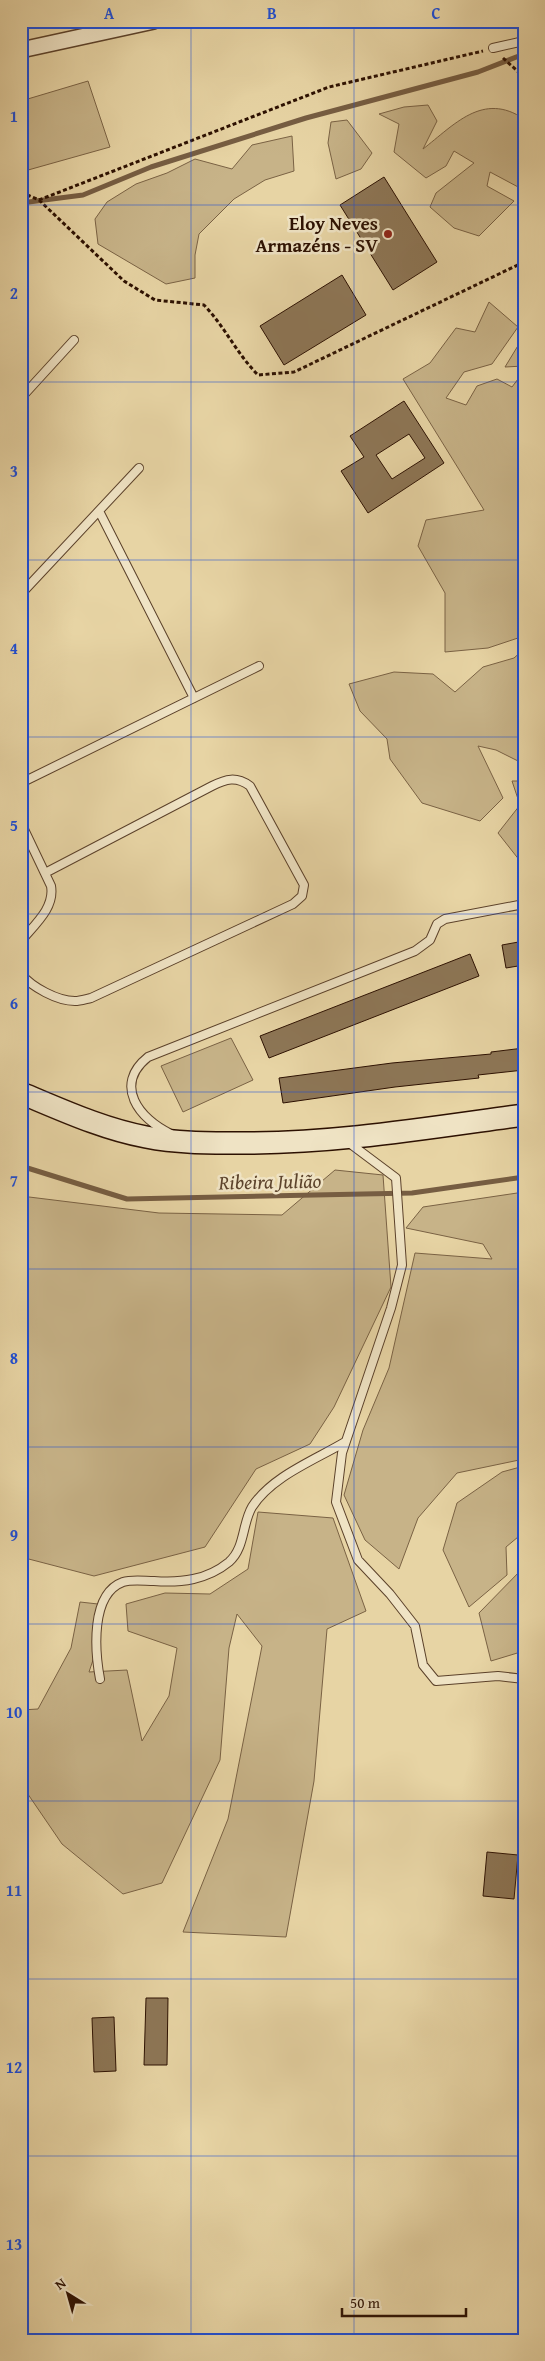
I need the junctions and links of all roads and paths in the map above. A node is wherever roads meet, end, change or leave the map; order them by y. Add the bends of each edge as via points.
1 (154, 21) edge
2 (126, 24) edge
3 (524, 41) edge
4 (493, 48) junction
5 (21, 50) edge
6 (524, 78) edge
7 (21, 192) edge
8 (39, 200) junction
9 (524, 262) edge
10 (74, 340) dead end
11 (21, 398) edge
12 (139, 468) dead end
13 (99, 511) junction
14 (21, 594) edge
15 (259, 666) dead end
16 (194, 698) junction
17 (21, 783) edge
18 (21, 822) edge
19 (45, 873) junction
20 (524, 904) edge
21 (21, 941) edge
22 (21, 974) edge
23 (21, 1093) edge
24 (524, 1116) edge
25 (344, 1139) junction
26 (190, 1143) junction
27 (345, 1442) junction
28 (100, 1679) dead end
29 (524, 1679) edge

1 - 2 street
2 - 5 street
3 - 4 lane
4 - 6 path
4 - 8 path via 329,87
7 - 8 path
8 - 9 path via 124,281 154,300 204,305 219,321 244,362 258,375 294,372
10 - 11 lane
12 - 13 lane
13 - 14 lane
13 - 16 lane
15 - 16 lane
16 - 17 lane
18 - 19 lane
19 - 21 lane via 53,896 47,910
19 - 22 lane via 227,779 240,780 250,786 304,885 302,896 293,904 91,998 74,1002 45,992 30,984
20 - 26 lane via 445,919 436,924 430,940 414,951 148,1057 137,1066 131,1080 137,1104 145,1115 167,1132
23 - 26 main road via 110,1128
24 - 25 main road
25 - 26 main road
25 - 27 lane via 396,1178 402,1265 391,1308
27 - 28 lane via 262,1494 251,1508 236,1555 227,1564 181,1583 123,1582 112,1590 97,1621 95,1652
27 - 29 lane via 336,1502 358,1560 415,1626 423,1666 436,1681 498,1676

